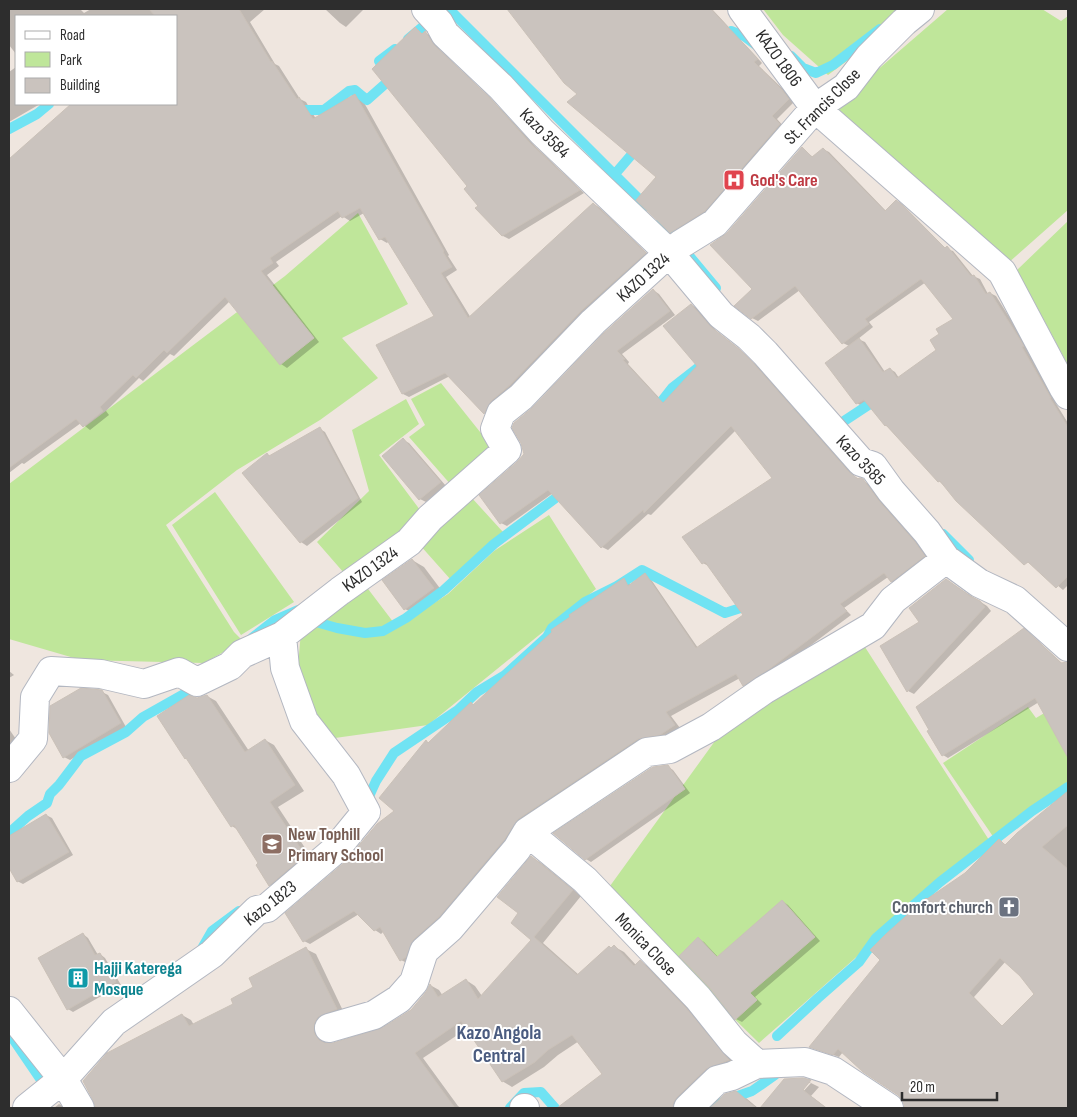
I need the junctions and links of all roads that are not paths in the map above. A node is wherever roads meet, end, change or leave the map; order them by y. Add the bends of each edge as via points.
1 (426, 9) edge
2 (742, 9) edge
3 (920, 9) edge
4 (816, 108) junction
5 (675, 249) junction
6 (1066, 391) edge
7 (946, 559) junction
8 (282, 636) junction
9 (1068, 647) edge
10 (9, 768) edge
11 (527, 832) junction
12 (9, 1011) edge
13 (329, 1028) dead end
14 (757, 1064) junction
15 (63, 1079) junction
16 (27, 1108) edge
17 (80, 1108) edge
18 (688, 1108) edge
19 (889, 1108) edge

1 - 5 street, Kazo 3584 via 445,34 501,87 542,132
2 - 4 street, KAZO 1806
3 - 4 street, St. Francis Close via 869,57 846,88
4 - 5 street, St. Francis Close via 715,223
4 - 6 street, KAZO 1806 via 1002,272
5 - 7 street, Kazo 3585 via 721,315 754,342 861,462 873,466
5 - 8 street, KAZO 1324 via 593,322 521,397 501,413 494,429 506,450 430,518 409,542
7 - 9 street, Kazo 3585 via 979,583 1015,600
7 - 11 street via 893,600 873,626 764,690 711,727 670,749 648,752
8 - 10 street, KAZO 1324 via 242,654 230,666 197,682 179,672 144,684 101,674 51,671 35,698 33,739
8 - 15 street, Kazo 1823 via 285,668 304,721 346,775 366,812 335,850 267,908 256,910 212,954 114,1022
11 - 13 street via 517,849 450,928 424,951 414,982 400,999 374,1015
11 - 14 street, Monica Close via 585,880
12 - 15 street
14 - 18 street via 717,1080
14 - 19 street via 805,1062 833,1071
15 - 16 street
15 - 17 street

